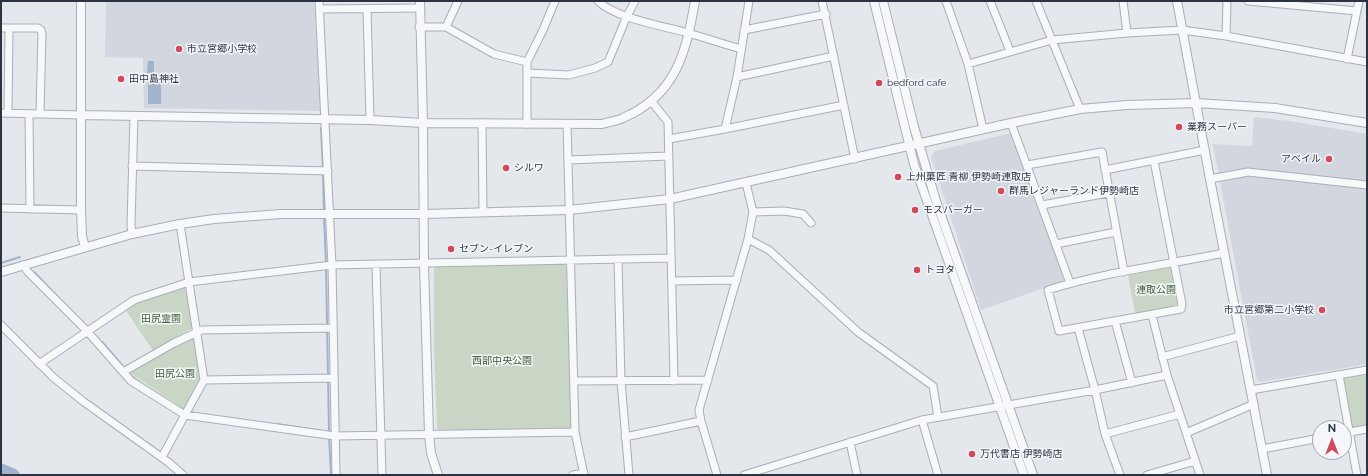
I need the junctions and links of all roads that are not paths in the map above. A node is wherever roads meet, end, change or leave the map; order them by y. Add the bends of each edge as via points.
1 (81, 1) edge
2 (320, 1) edge
3 (458, 1) edge
4 (555, 1) edge
5 (598, 1) edge
6 (635, 1) edge
7 (695, 1) edge
8 (749, 1) edge
9 (822, 1) edge
10 (874, 1) edge
11 (883, 1) edge
12 (946, 1) edge
13 (990, 1) edge
14 (1036, 1) edge
15 (1123, 1) edge
16 (1177, 1) edge
17 (1227, 1) edge
18 (1248, 1) edge
19 (1359, 1) edge
20 (420, 4) edge
21 (320, 9) junction
22 (367, 9) junction
23 (1357, 11) junction
24 (826, 14) junction
25 (627, 16) junction
26 (420, 27) junction
27 (5, 28) edge
28 (446, 28) junction
29 (744, 30) junction
30 (1182, 30) junction
31 (690, 33) junction
32 (1127, 33) junction
33 (1226, 36) junction
34 (1052, 40) junction
35 (741, 50) junction
36 (1010, 51) junction
37 (834, 56) junction
38 (1347, 58) junction
39 (527, 62) junction
40 (1367, 62) edge
41 (968, 64) junction
42 (4, 71) edge
43 (528, 73) junction
44 (737, 77) junction
45 (652, 102) junction
46 (1196, 103) junction
47 (844, 105) junction
48 (1080, 109) junction
49 (4, 112) edge
50 (29, 114) junction
51 (40, 114) junction
52 (82, 115) junction
53 (134, 116) junction
54 (326, 119) junction
55 (370, 120) junction
56 (423, 123) junction
57 (482, 123) junction
58 (1011, 123) junction
59 (1367, 123) edge
60 (527, 124) junction
61 (567, 124) junction
62 (725, 129) junction
63 (983, 129) junction
64 (669, 139) junction
65 (919, 144) junction
66 (909, 146) junction
67 (1204, 150) junction
68 (668, 156) junction
69 (855, 159) junction
70 (568, 160) junction
71 (1154, 161) junction
72 (1027, 165) junction
73 (132, 166) junction
74 (1105, 170) junction
75 (328, 171) junction
76 (1210, 179) junction
77 (746, 183) junction
78 (1367, 185) edge
79 (1108, 193) junction
80 (670, 199) junction
81 (1042, 205) junction
82 (1, 208) edge
83 (30, 209) junction
84 (81, 210) junction
85 (569, 210) junction
86 (483, 212) junction
87 (753, 212) junction
88 (330, 214) junction
89 (424, 214) junction
90 (811, 223) dead end
91 (180, 224) junction
92 (1116, 232) junction
93 (132, 234) junction
94 (748, 239) junction
95 (1056, 244) junction
96 (85, 247) junction
97 (1224, 253) junction
98 (671, 258) junction
99 (618, 259) junction
100 (570, 260) junction
101 (1174, 263) junction
102 (424, 264) junction
103 (23, 265) junction
104 (332, 265) junction
105 (376, 265) junction
106 (1, 272) edge
107 (1124, 272) junction
108 (737, 280) junction
109 (672, 281) junction
110 (189, 282) junction
111 (1070, 283) junction
112 (1152, 315) junction
113 (1115, 321) junction
114 (1, 325) edge
115 (333, 328) junction
116 (1078, 328) junction
117 (87, 331) junction
118 (197, 331) junction
119 (1240, 336) junction
120 (1162, 357) junction
121 (39, 364) junction
122 (1367, 370) edge
123 (123, 372) junction
124 (1338, 375) junction
125 (1167, 376) junction
126 (334, 378) junction
127 (204, 380) junction
128 (708, 380) junction
129 (575, 381) junction
130 (621, 381) junction
131 (674, 381) junction
132 (1132, 382) junction
133 (1095, 390) junction
134 (1251, 390) junction
135 (1008, 404) junction
136 (1254, 404) junction
137 (999, 406) junction
138 (1180, 414) junction
139 (185, 415) junction
140 (938, 417) junction
141 (922, 420) junction
142 (1344, 420) edge
143 (701, 421) junction
144 (1367, 429) edge
145 (576, 432) junction
146 (1352, 432) edge
147 (1186, 433) junction
148 (429, 434) junction
149 (1105, 434) junction
150 (336, 436) junction
151 (380, 436) junction
152 (625, 437) junction
153 (1312, 440) edge
154 (850, 442) junction
155 (1262, 449) junction
156 (1352, 456) edge
157 (162, 457) junction
158 (1195, 461) junction
159 (757, 473) edge
160 (584, 474) edge
161 (183, 475) edge
162 (336, 475) edge
163 (382, 475) edge
164 (438, 475) edge
165 (573, 475) edge
166 (629, 475) edge
167 (717, 475) edge
168 (744, 475) edge
169 (858, 475) edge
170 (938, 475) edge
171 (1024, 475) edge
172 (1033, 475) edge
173 (1120, 475) edge
174 (1148, 475) edge
175 (1200, 475) edge
176 (1267, 475) edge
177 (1357, 475) edge

1 - 52 street
2 - 21 street
3 - 28 street
4 - 39 street via 544,30
5 - 25 street via 604,7
6 - 25 street
7 - 31 street
8 - 29 street
9 - 24 street
10 - 66 street
11 - 65 street
12 - 41 street
13 - 36 street
14 - 34 street
15 - 32 street
16 - 30 street
17 - 33 street
18 - 23 street
19 - 23 street
20 - 22 street
20 - 26 street
21 - 22 street
21 - 54 street
22 - 55 street
23 - 38 street
24 - 29 street
24 - 37 street
25 - 31 street
25 - 43 street via 608,62 569,75
26 - 28 street
26 - 56 street
27 - 42 street
27 - 51 street via 41,30
28 - 39 street via 494,54
29 - 35 street
30 - 32 street
30 - 33 street
30 - 46 street
31 - 35 street
31 - 45 street via 680,64 670,81
32 - 34 street
33 - 38 street
34 - 36 street
34 - 48 street
35 - 44 street
36 - 41 street
37 - 44 street
37 - 47 street
38 - 40 street
39 - 43 street
41 - 63 street
42 - 49 street
43 - 60 street
44 - 62 street
45 - 61 street via 622,118 602,124
45 - 64 street via 668,122
46 - 48 street
46 - 59 street via 1275,108
46 - 67 street
47 - 62 street
47 - 69 street
48 - 58 street
49 - 50 street
50 - 51 street
50 - 83 street
51 - 52 street
52 - 53 street
52 - 84 street
53 - 54 street
53 - 73 street
54 - 55 street
54 - 75 street
55 - 56 street
56 - 57 street
56 - 89 street
57 - 60 street
57 - 86 street
58 - 63 street
58 - 72 street
60 - 61 street
61 - 70 street
62 - 64 street
63 - 65 street
64 - 68 street
65 - 66 street
65 - 135 street via 941,216
66 - 69 street
66 - 137 street
67 - 71 street
67 - 76 street
68 - 70 street
68 - 80 street
69 - 77 street
70 - 85 street
71 - 74 street
71 - 101 street
72 - 74 street via 1102,152
72 - 81 street
73 - 75 street
73 - 93 street
74 - 79 street
75 - 88 street
76 - 78 street via 1248,172
76 - 97 street
77 - 80 street
77 - 87 street
79 - 81 street
79 - 92 street
80 - 85 street
80 - 98 street
81 - 95 street
82 - 83 street
83 - 84 street
84 - 96 street
85 - 86 street
85 - 100 street
86 - 89 street
87 - 90 street via 784,211 803,214
87 - 94 street
88 - 89 street
88 - 91 street via 281,214
88 - 104 street
89 - 102 street
91 - 93 street
91 - 110 street
92 - 95 street
92 - 107 street
93 - 96 street
94 - 108 street
94 - 140 street via 769,250 858,332 933,386
95 - 111 street
96 - 103 street
97 - 101 street
97 - 119 street
98 - 99 street
98 - 109 street
99 - 100 street
99 - 130 street
100 - 102 street
100 - 129 street
101 - 107 street
101 - 112 street via 1181,309
102 - 105 street
102 - 148 street
103 - 106 street
103 - 117 street
104 - 105 street
104 - 110 street
104 - 115 street
105 - 151 street
107 - 111 street
108 - 109 street
108 - 128 street
109 - 131 street
110 - 117 street via 134,300
110 - 118 street
111 - 116 street via 1048,290 1059,331
112 - 113 street
112 - 120 street
113 - 116 street
113 - 132 street
114 - 121 street
115 - 118 street
115 - 126 street
116 - 133 street
117 - 121 street
117 - 123 street
118 - 123 street
118 - 127 street
119 - 120 street
119 - 134 street
120 - 125 street
121 - 157 street via 84,402
122 - 124 street
123 - 139 street via 131,381
124 - 134 street
124 - 142 street
125 - 132 street
125 - 138 street
126 - 127 street
126 - 150 street
127 - 139 street
128 - 131 street
128 - 143 street via 699,410
129 - 130 street
129 - 145 street
130 - 131 street
130 - 152 street
132 - 133 street
133 - 135 street
133 - 149 street
134 - 136 street
135 - 137 street
135 - 172 street
136 - 147 street
136 - 155 street
137 - 140 street
137 - 171 street
138 - 147 street
138 - 149 street
139 - 150 street
139 - 157 street
140 - 141 street
141 - 154 street
141 - 170 street
143 - 152 street
143 - 167 street
144 - 146 street
145 - 148 street
145 - 160 street
147 - 158 street
148 - 151 street
148 - 164 street via 431,453
149 - 173 street
150 - 151 street
150 - 162 street
151 - 163 street
152 - 166 street
153 - 155 street
154 - 159 street
154 - 169 street
155 - 176 street
156 - 177 street
157 - 161 street
158 - 174 street
158 - 175 street
159 - 168 street
160 - 165 street

